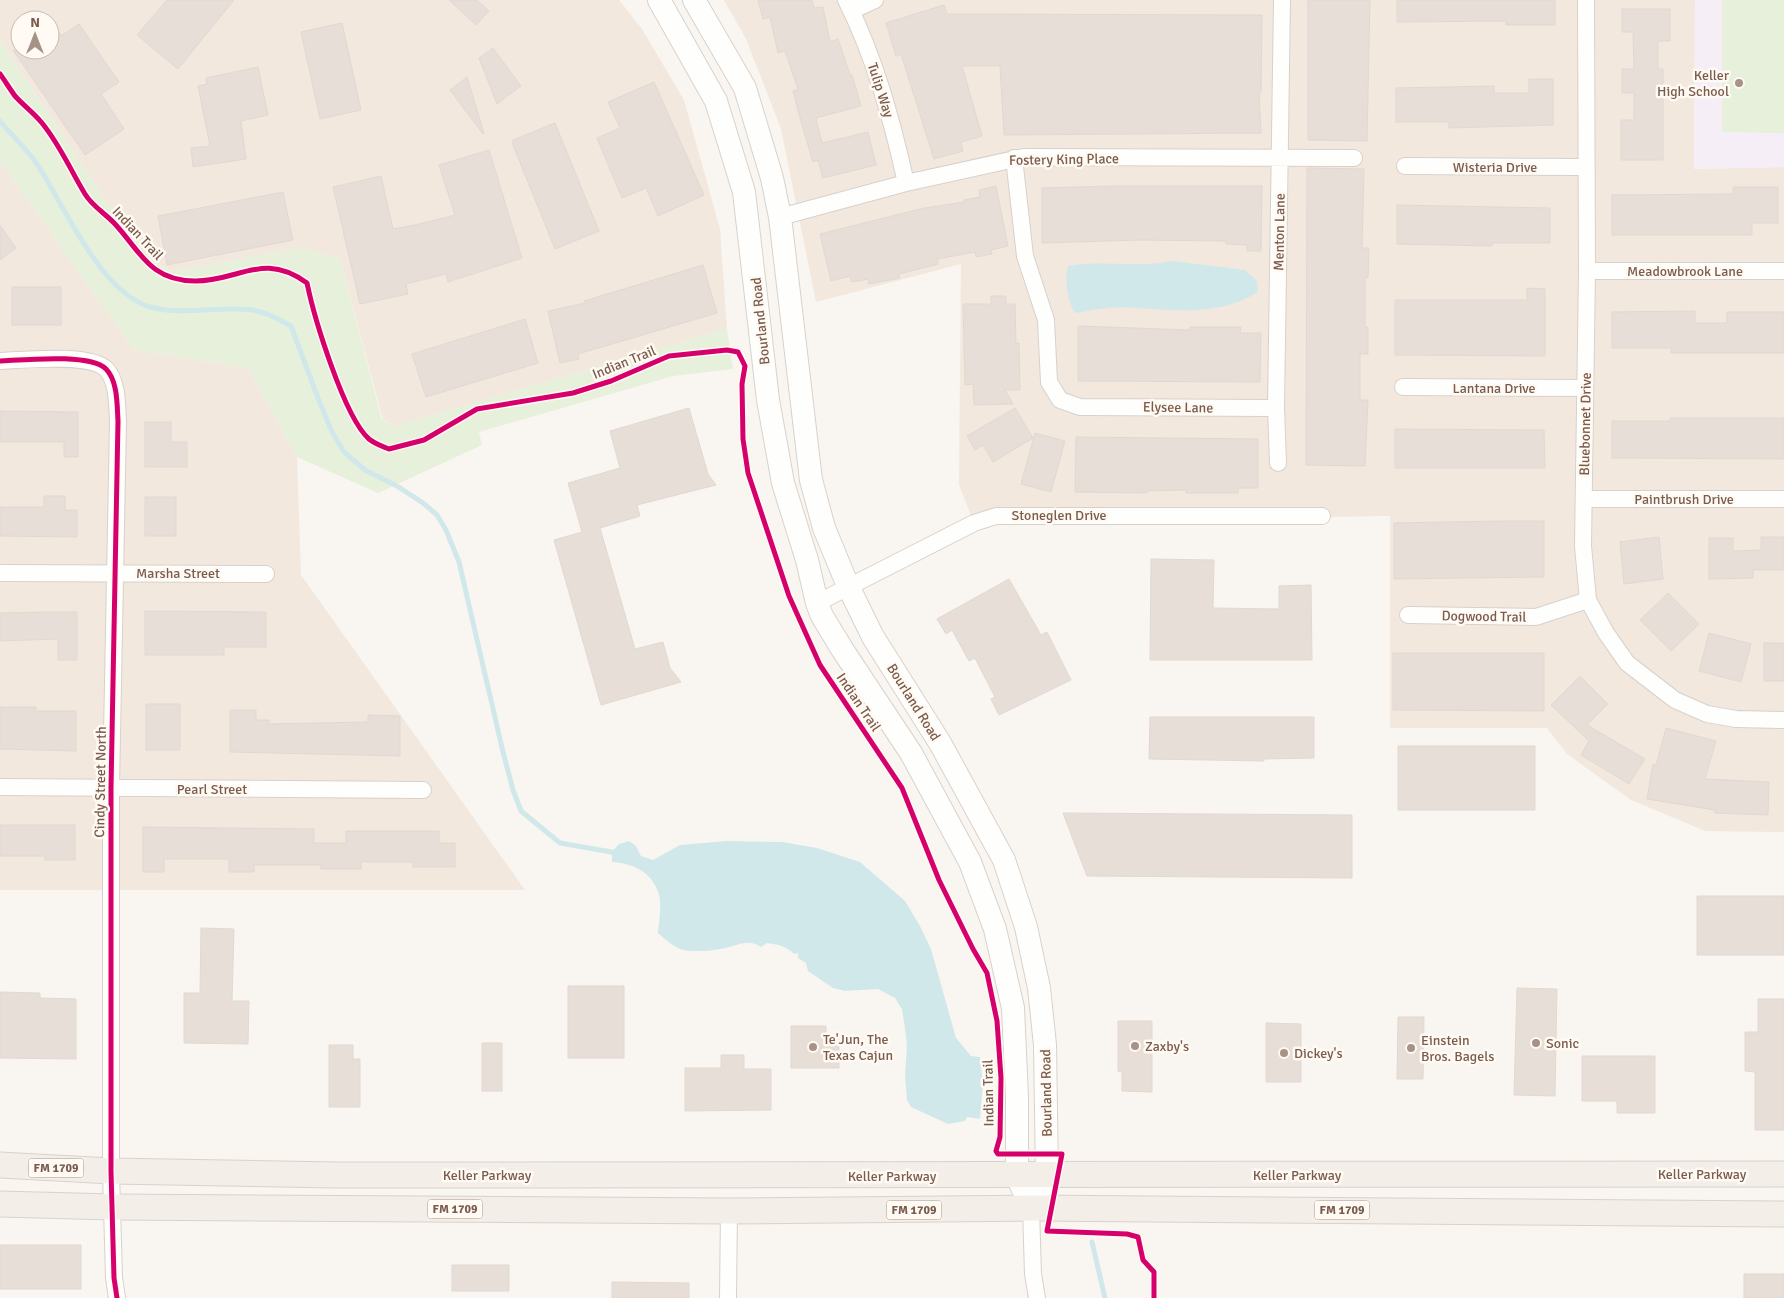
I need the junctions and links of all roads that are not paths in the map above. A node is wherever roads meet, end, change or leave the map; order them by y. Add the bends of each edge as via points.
1 (659, 0) edge
2 (694, 0) edge
3 (876, 0) edge
4 (1282, 0) edge
5 (1586, 0) edge
6 (849, 5) edge
7 (1014, 158) junction
8 (1280, 158) junction
9 (1354, 158) dead end
10 (1405, 166) dead end
11 (1585, 168) junction
12 (906, 183) junction
13 (780, 217) junction
14 (1587, 271) junction
15 (1784, 272) edge
16 (0, 361) edge
17 (1403, 387) dead end
18 (1585, 388) junction
19 (1276, 408) junction
20 (1278, 463) dead end
21 (1584, 499) junction
22 (1784, 499) edge
23 (1322, 516) dead end
24 (0, 573) edge
25 (115, 573) junction
26 (266, 574) dead end
27 (848, 586) junction
28 (1588, 600) junction
29 (817, 603) junction
30 (1408, 615) dead end
31 (1784, 720) edge
32 (0, 787) edge
33 (111, 788) junction
34 (423, 790) dead end
35 (0, 1165) edge
36 (1784, 1174) edge
37 (1016, 1176) junction
38 (1047, 1176) junction
39 (112, 1190) junction
40 (0, 1204) edge
41 (1031, 1208) junction
42 (729, 1211) junction
43 (1784, 1214) edge
44 (117, 1298) edge
45 (728, 1298) edge
46 (1037, 1298) edge

1 - 29 main road, Bourland Road via 716,101 744,192 768,400 783,483
2 - 13 main road, Bourland Road via 744,88 772,178
3 - 6 street
4 - 8 street, Menton Lane
5 - 11 street, Bluebonnet Drive
6 - 12 street, Tulip Way via 886,101
7 - 8 street, Fostery King Place
7 - 12 street, Fostery King Place
7 - 19 street, Elysee Lane via 1025,256 1046,320 1049,382 1060,400 1080,407
8 - 9 street, Fostery King Place
8 - 19 street, Menton Lane
10 - 11 street, Wisteria Drive
11 - 14 street, Bluebonnet Drive
12 - 13 street, Fostery King Place
13 - 27 main road, Bourland Road via 811,480 824,528
14 - 15 street, Meadowbrook Lane
14 - 18 street, Bluebonnet Drive
16 - 25 street, Cindy Street North via 76,359 98,364 109,374 116,393 118,421
17 - 18 street, Lantana Drive
18 - 21 street, Bluebonnet Drive
19 - 20 street, Menton Lane
21 - 22 street, Paintbrush Drive
21 - 28 street, Bluebonnet Drive via 1583,546
23 - 27 street, Stoneglen Drive via 996,516 974,523
24 - 25 street, Marsha Street
25 - 26 street, Marsha Street
25 - 33 street, Cindy Street North
27 - 29 street, Stoneglen Drive
27 - 38 main road, Bourland Road via 873,637 940,743 1004,860 1026,928 1039,988 1045,1045
28 - 30 street, Dogwood Trail via 1536,617
28 - 31 street, Bluebonnet Drive via 1627,663 1675,700 1707,714 1736,719
29 - 37 main road, Bourland Road via 842,649 911,754 970,862 995,929 1013,1008
32 - 33 street, Pearl Street
33 - 34 street, Pearl Street
33 - 39 street, Cindy Street North
35 - 39 main road, Keller Parkway / FM 1709
36 - 38 main road, Keller Parkway / FM 1709
37 - 38 main road, Keller Parkway / FM 1709
37 - 39 main road, Keller Parkway / FM 1709 via 336,1175
37 - 41 main road, Bourland Road
38 - 41 main road, Bourland Road
39 - 40 main road, Keller Parkway / FM 1709
39 - 42 main road, Keller Parkway / FM 1709
39 - 44 street, Cindy Street North
41 - 42 main road, Keller Parkway / FM 1709
41 - 43 main road, Keller Parkway / FM 1709
41 - 46 street
42 - 45 street

